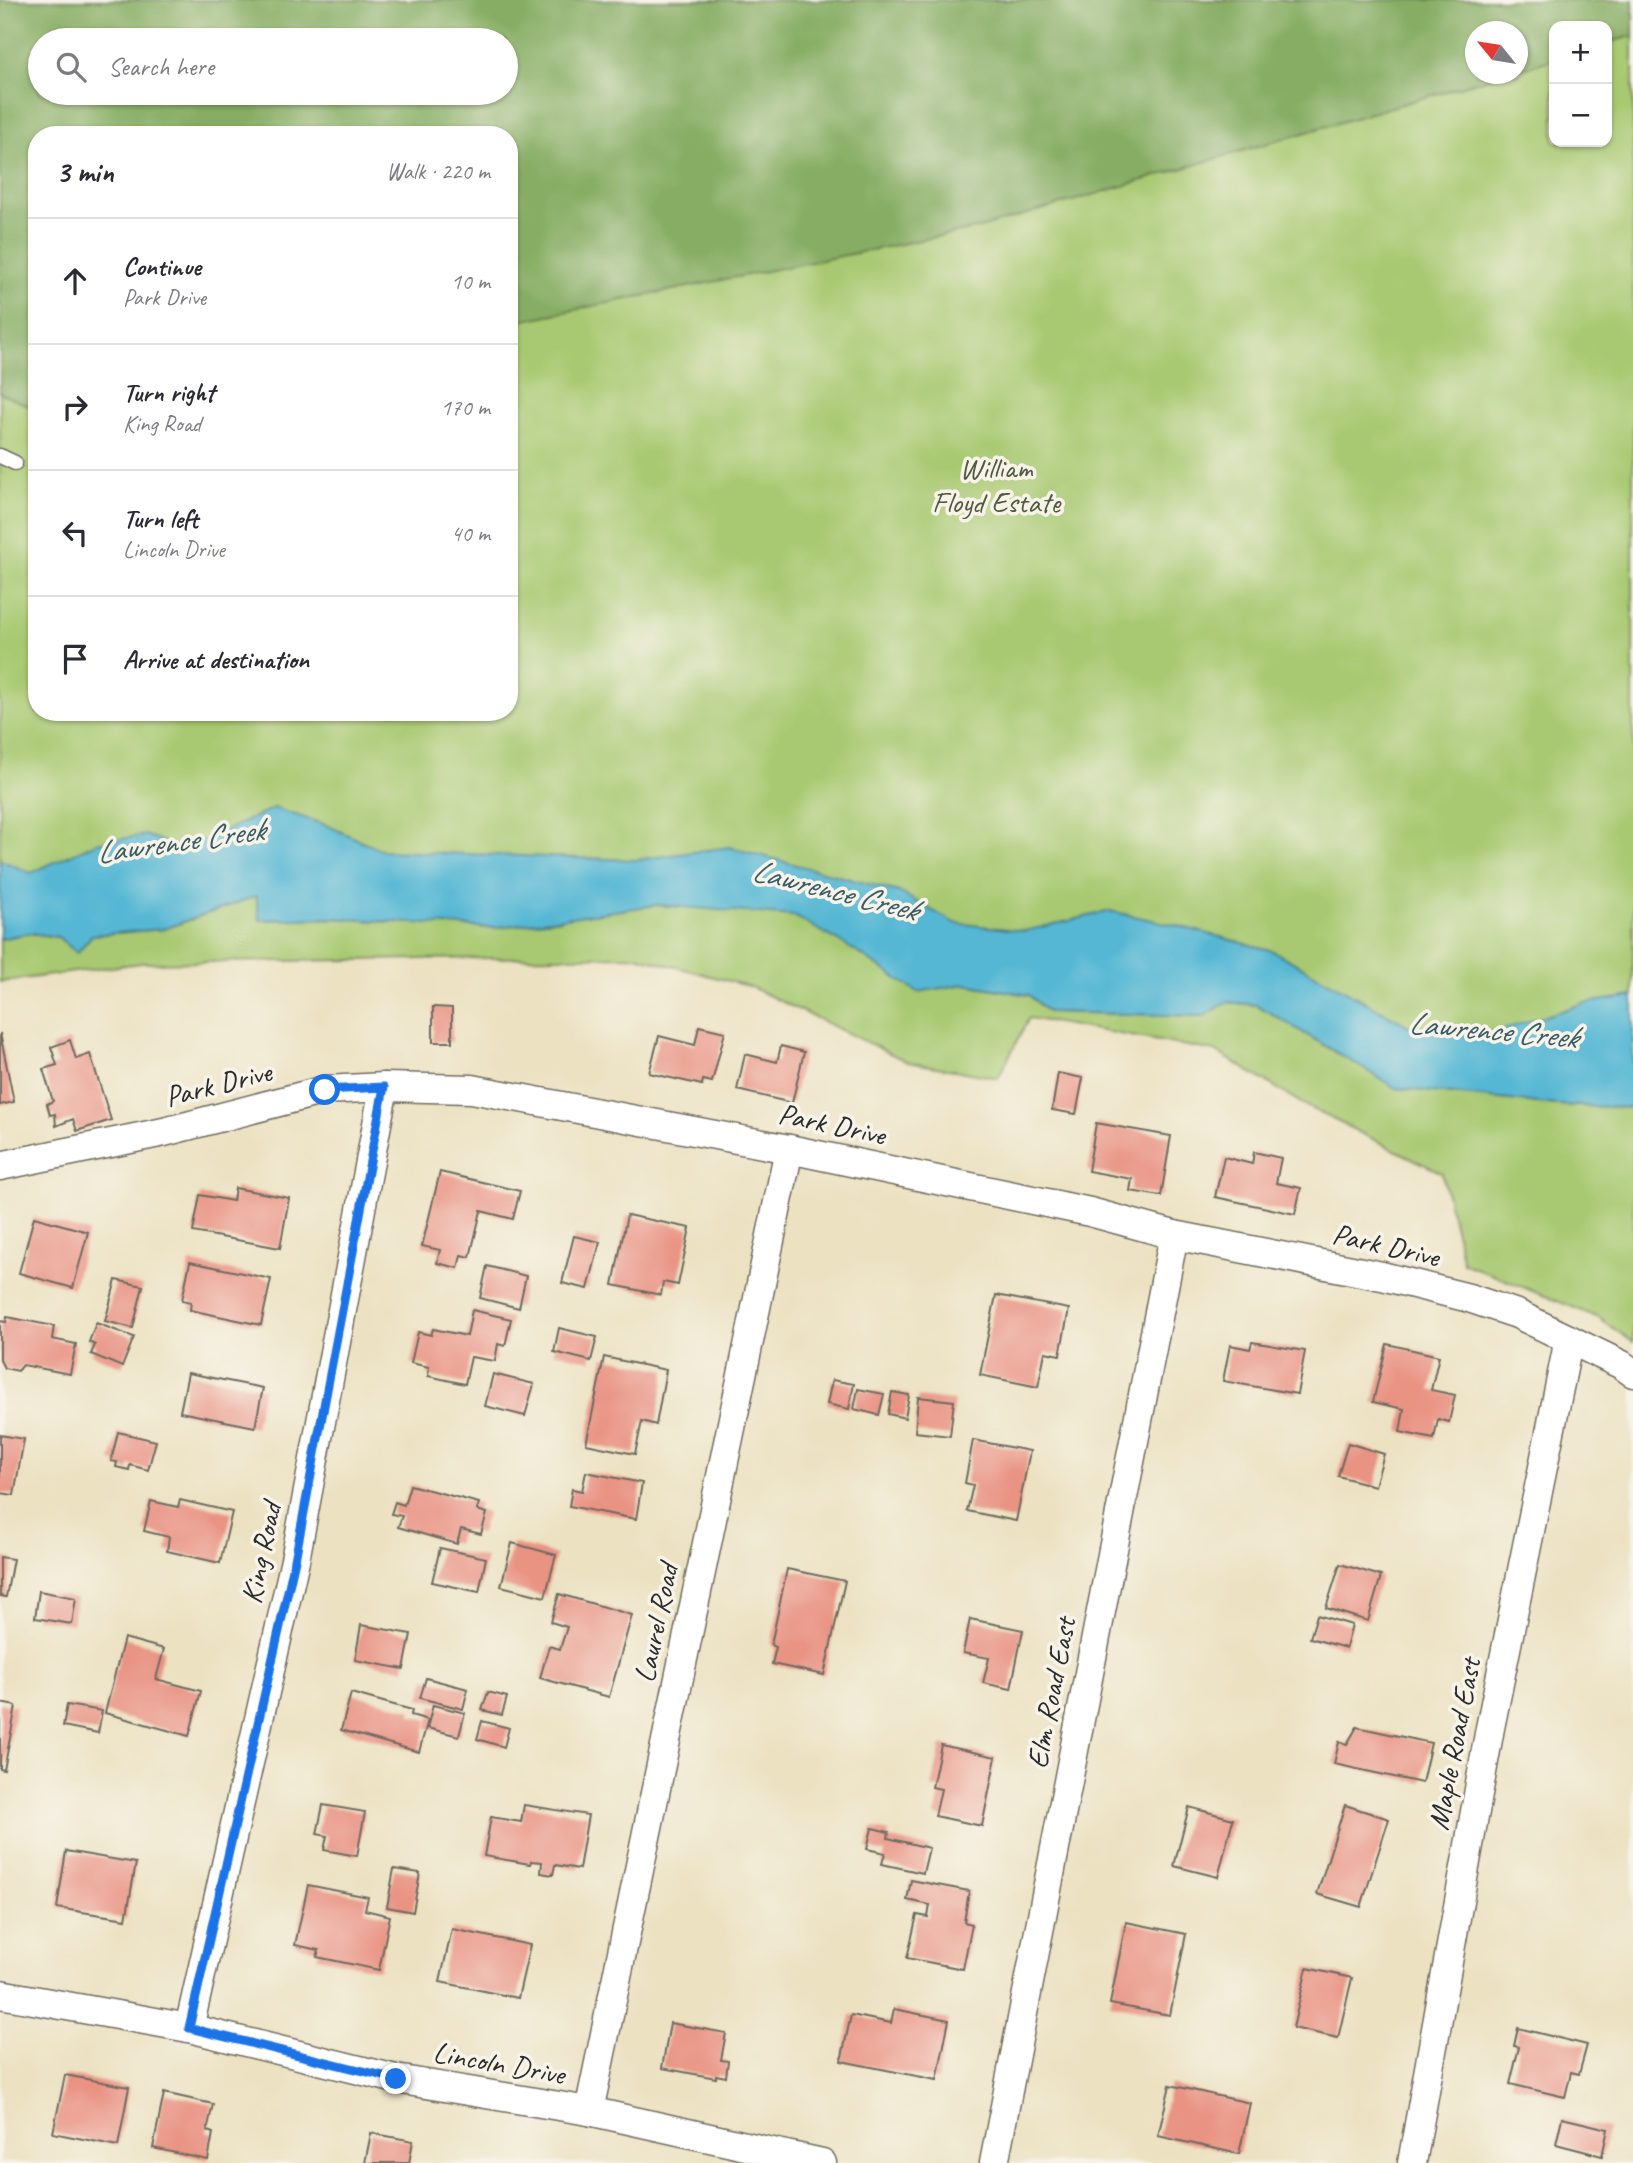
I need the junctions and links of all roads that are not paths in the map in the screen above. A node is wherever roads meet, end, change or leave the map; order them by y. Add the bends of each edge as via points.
1 (0, 456) edge
2 (15, 463) dead end
3 (384, 1087) junction
4 (789, 1149) junction
5 (0, 1166) edge
6 (1174, 1235) junction
7 (1569, 1339) junction
8 (1633, 1373) edge
9 (0, 1994) edge
10 (189, 2028) junction
11 (589, 2111) junction
12 (822, 2163) edge
13 (994, 2163) edge
14 (1412, 2163) edge

1 - 2 lane
3 - 4 street, Park Drive via 472,1088
3 - 5 street, Park Drive via 325,1090 163,1132
3 - 10 street, King Road via 295,1560
4 - 6 street, Park Drive via 1090,1212
4 - 11 street, Laurel Road
6 - 7 street, Park Drive via 1469,1298
6 - 13 street, Elm Road East
7 - 8 street, Park Drive
7 - 14 street, Maple Road East via 1490,1728
9 - 10 street, Lincoln Drive
10 - 11 street, Lincoln Drive via 396,2079
11 - 12 street, Lincoln Drive

